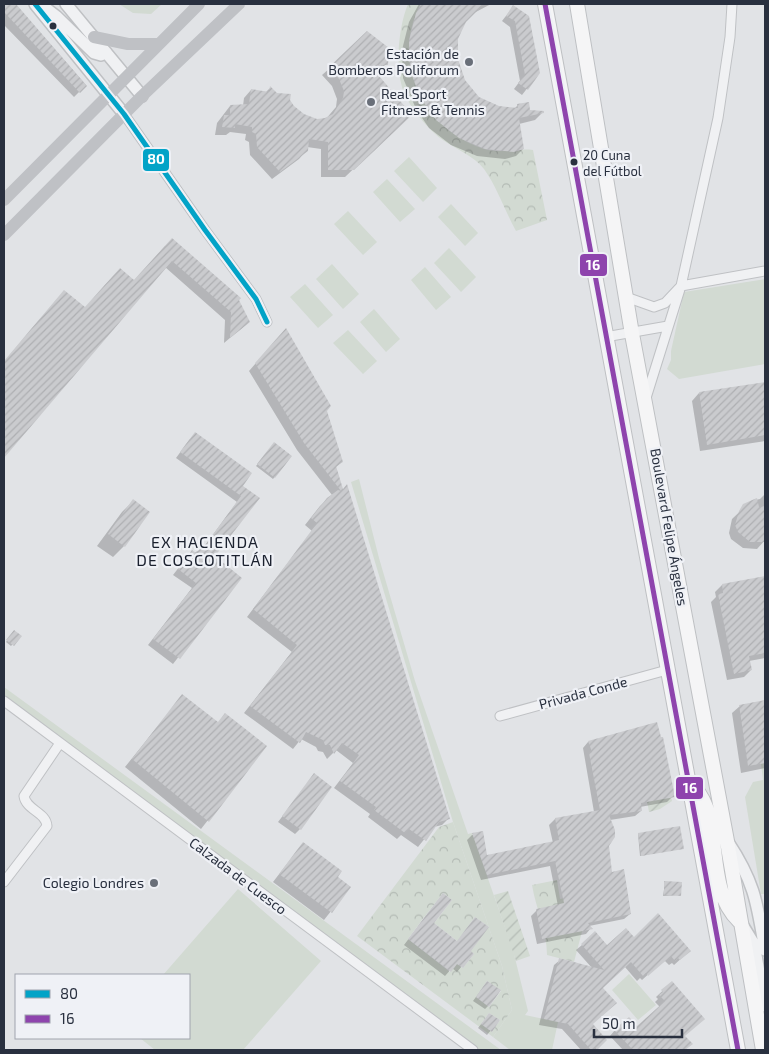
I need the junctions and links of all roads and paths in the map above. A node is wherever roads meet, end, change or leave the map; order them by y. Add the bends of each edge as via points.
1 (36, 4) edge
2 (39, 4) edge
3 (66, 4) edge
4 (199, 4) edge
5 (239, 4) edge
6 (544, 4) edge
7 (576, 4) edge
8 (732, 4) edge
9 (94, 37) junction
10 (159, 44) junction
11 (106, 52) junction
12 (126, 77) junction
13 (109, 94) junction
14 (142, 96) junction
15 (124, 114) junction
16 (4, 200) edge
17 (4, 235) edge
18 (765, 271) edge
19 (681, 286) junction
20 (626, 297) junction
21 (267, 322) dead end
22 (668, 326) junction
23 (632, 334) junction
24 (605, 337) junction
25 (646, 398) junction
26 (667, 670) junction
27 (4, 702) edge
28 (500, 716) dead end
29 (60, 743) junction
30 (687, 777) junction
31 (727, 841) junction
32 (4, 882) edge
33 (739, 921) junction
34 (765, 950) edge
35 (765, 1006) edge
36 (473, 1050) edge
37 (738, 1050) edge
38 (763, 1050) edge

1 - 13 street
2 - 11 street via 94,53 101,56
3 - 9 street
4 - 10 main road
5 - 14 main road
6 - 24 main road, Boulevard Felipe Ángeles
7 - 20 main road, Boulevard Felipe Ángeles
8 - 19 street via 718,118
9 - 10 main road via 128,44
9 - 11 street
10 - 12 main road
11 - 12 street
12 - 13 main road
12 - 14 street
13 - 15 street
13 - 16 main road
14 - 15 main road
15 - 17 main road
15 - 21 street via 256,298
18 - 19 street
19 - 20 street via 665,303 654,307
19 - 22 street
20 - 23 main road, Boulevard Felipe Ángeles
22 - 23 street
22 - 25 street
23 - 24 street
23 - 25 main road, Boulevard Felipe Ángeles
24 - 26 main road, Boulevard Felipe Ángeles
25 - 31 main road, Boulevard Felipe Ángeles
26 - 28 street, Privada Conde
26 - 30 main road, Boulevard Felipe Ángeles
27 - 29 street, Calzada de Cuesco
29 - 32 street via 24,796 26,803 44,818 48,826
29 - 36 street, Calzada de Cuesco
30 - 33 main road via 699,791 706,807 722,896
30 - 37 main road, Boulevard Felipe Ángeles
31 - 33 main road, Boulevard Felipe Ángeles
31 - 34 street via 750,878
33 - 35 street via 754,944
33 - 38 main road, Boulevard Felipe Ángeles

